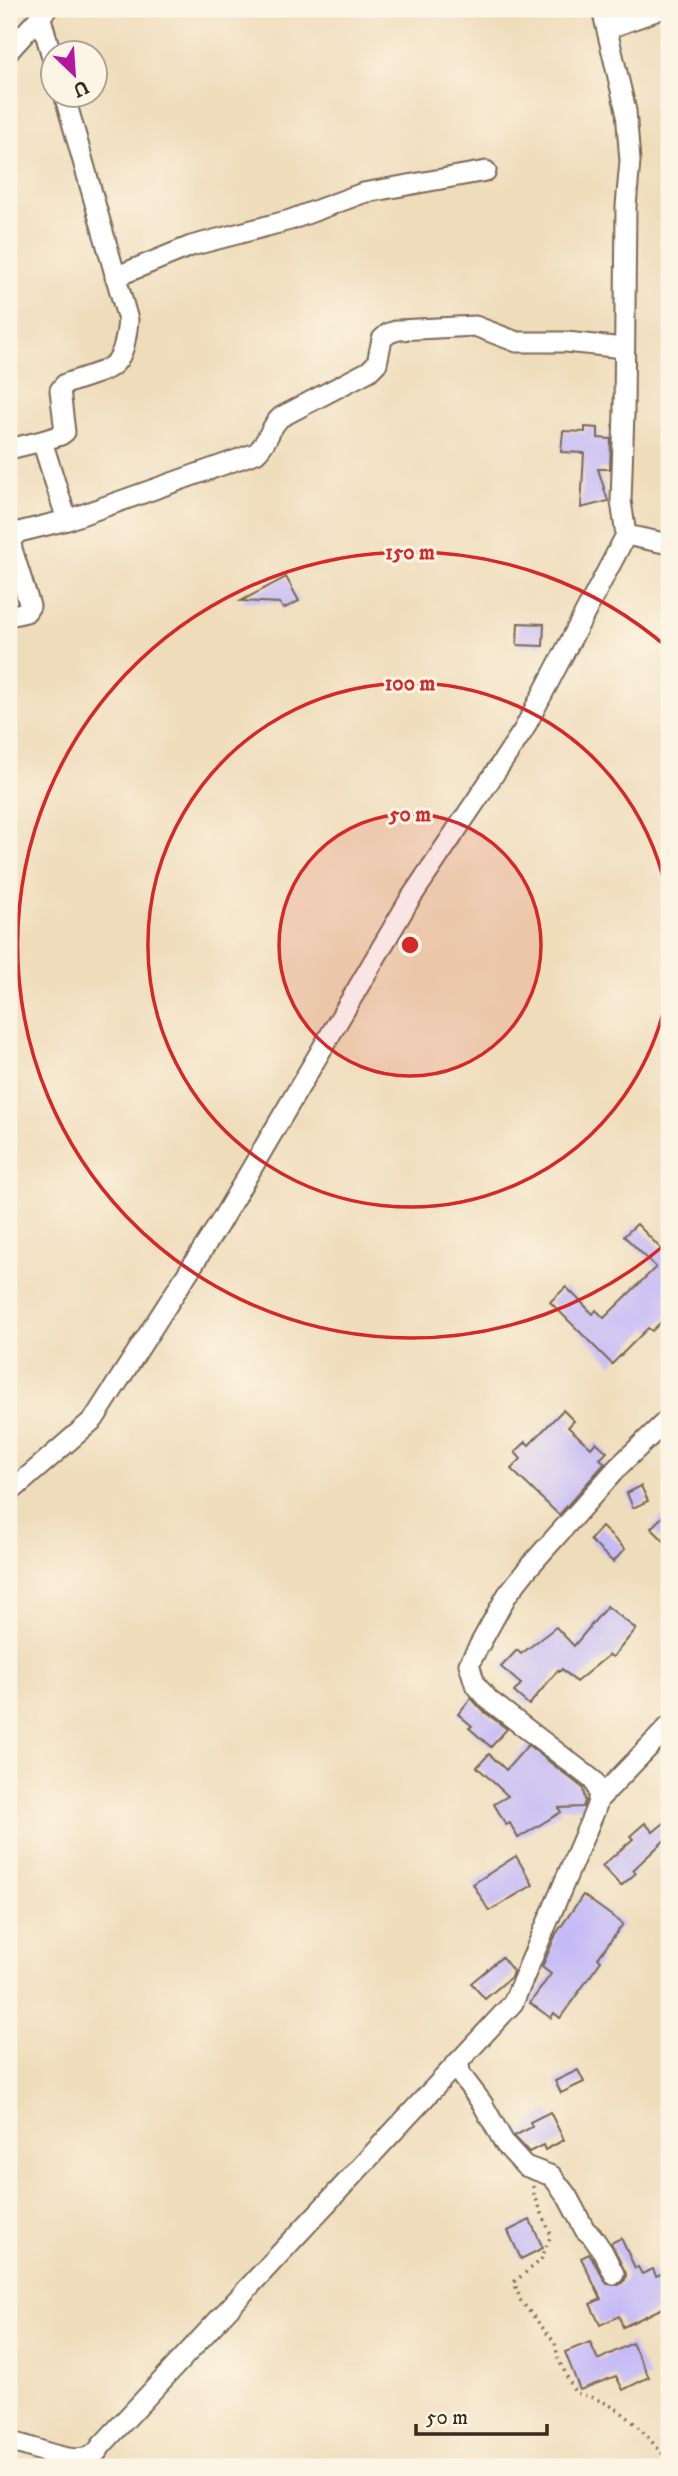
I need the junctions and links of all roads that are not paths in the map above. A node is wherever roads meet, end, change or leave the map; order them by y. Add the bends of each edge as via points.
1 (602, 9) edge
2 (661, 9) edge
3 (43, 12) edge
4 (607, 29) junction
5 (48, 38) edge
6 (9, 51) edge
7 (68, 108) edge
8 (486, 171) dead end
9 (115, 277) junction
10 (624, 348) junction
11 (42, 441) junction
12 (9, 449) edge
13 (66, 520) junction
14 (626, 535) junction
15 (669, 544) edge
16 (9, 616) edge
17 (669, 1418) edge
18 (9, 1493) edge
19 (669, 1726) edge
20 (599, 1799) junction
21 (458, 2062) junction
22 (614, 2274) dead end
23 (9, 2442) edge

1 - 4 street
2 - 4 street
3 - 5 street
3 - 6 street
4 - 10 street via 626,111 630,161
7 - 9 street
8 - 9 street via 362,193 290,220 191,246
9 - 11 street via 128,320 122,355 115,366 62,386 65,432
10 - 13 street via 517,342 475,326 389,333 369,371 281,417 256,453
10 - 14 street via 621,501
11 - 12 street
11 - 13 street
13 - 16 street via 19,532 11,539 30,607
14 - 15 street
14 - 18 street via 523,731 410,900 219,1224 94,1419
17 - 20 street via 618,1467 529,1567 507,1595 469,1664 475,1684 489,1700 593,1780
19 - 20 street
20 - 21 street via 523,1985 513,2003
21 - 22 street via 461,2075 505,2144 525,2166 552,2176
21 - 23 street via 97,2453 76,2460

